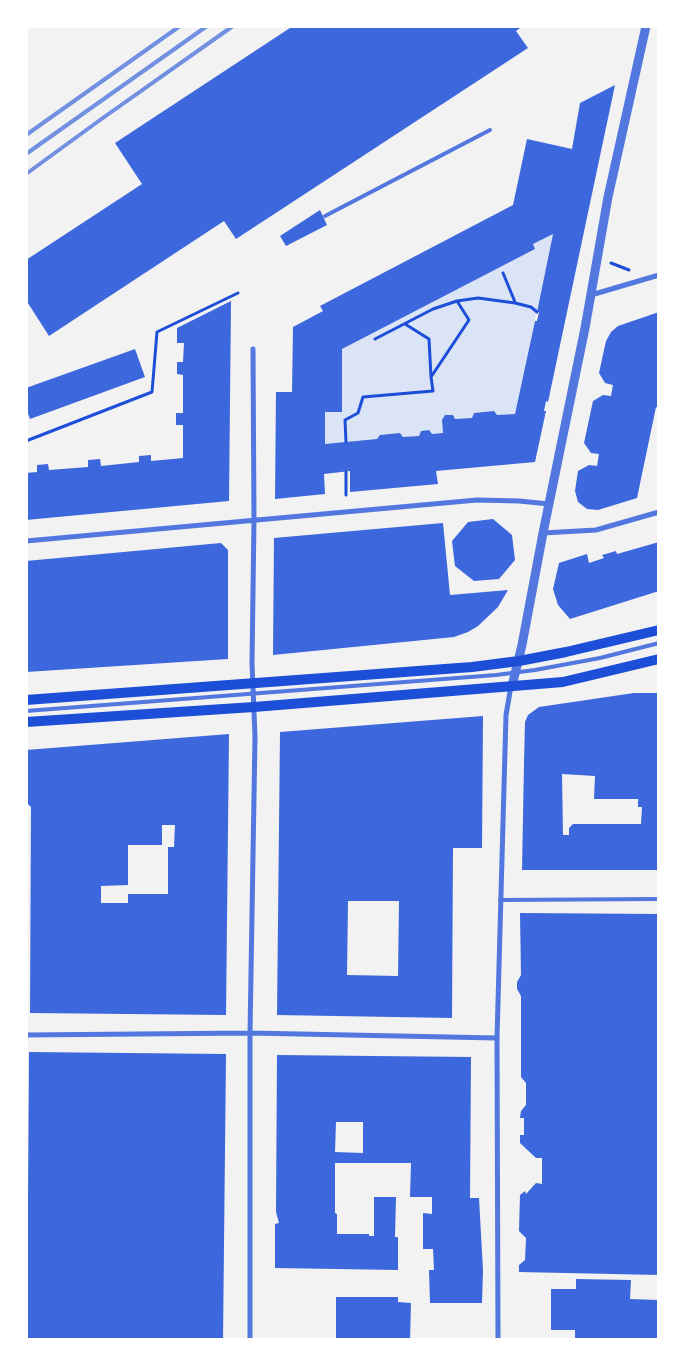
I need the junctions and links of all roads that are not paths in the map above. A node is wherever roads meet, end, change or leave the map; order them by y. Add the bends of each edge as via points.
1 (646, 26) edge
2 (490, 130) dead end
3 (325, 216) dead end
4 (659, 275) edge
5 (590, 296) junction
6 (254, 349) dead end
7 (549, 504) junction
8 (659, 512) edge
9 (254, 520) junction
10 (543, 533) junction
11 (26, 541) edge
12 (659, 630) edge
13 (659, 643) edge
14 (659, 659) edge
15 (518, 661) junction
16 (515, 673) junction
17 (512, 686) junction
18 (253, 689) junction
19 (26, 700) edge
20 (254, 707) junction
21 (26, 711) edge
22 (26, 722) edge
23 (659, 899) edge
24 (500, 900) junction
25 (250, 1034) junction
26 (26, 1035) edge
27 (497, 1038) junction
28 (250, 1340) edge
29 (498, 1340) edge

1 - 5 street
2 - 3 lane
4 - 5 street
5 - 7 street
6 - 9 street
7 - 9 street via 477,500
7 - 10 street
8 - 10 street via 596,530
9 - 11 street
9 - 18 street
10 - 15 street
12 - 15 main road
13 - 16 lane via 600,658
14 - 17 main road via 572,680
15 - 16 street
15 - 18 main road
16 - 17 street
16 - 18 lane
17 - 20 main road
17 - 24 street via 506,715
18 - 19 main road
18 - 20 street
18 - 21 lane
20 - 22 main road
20 - 25 street
23 - 24 lane
24 - 27 street
25 - 26 street
25 - 27 street
25 - 28 street
27 - 29 street

